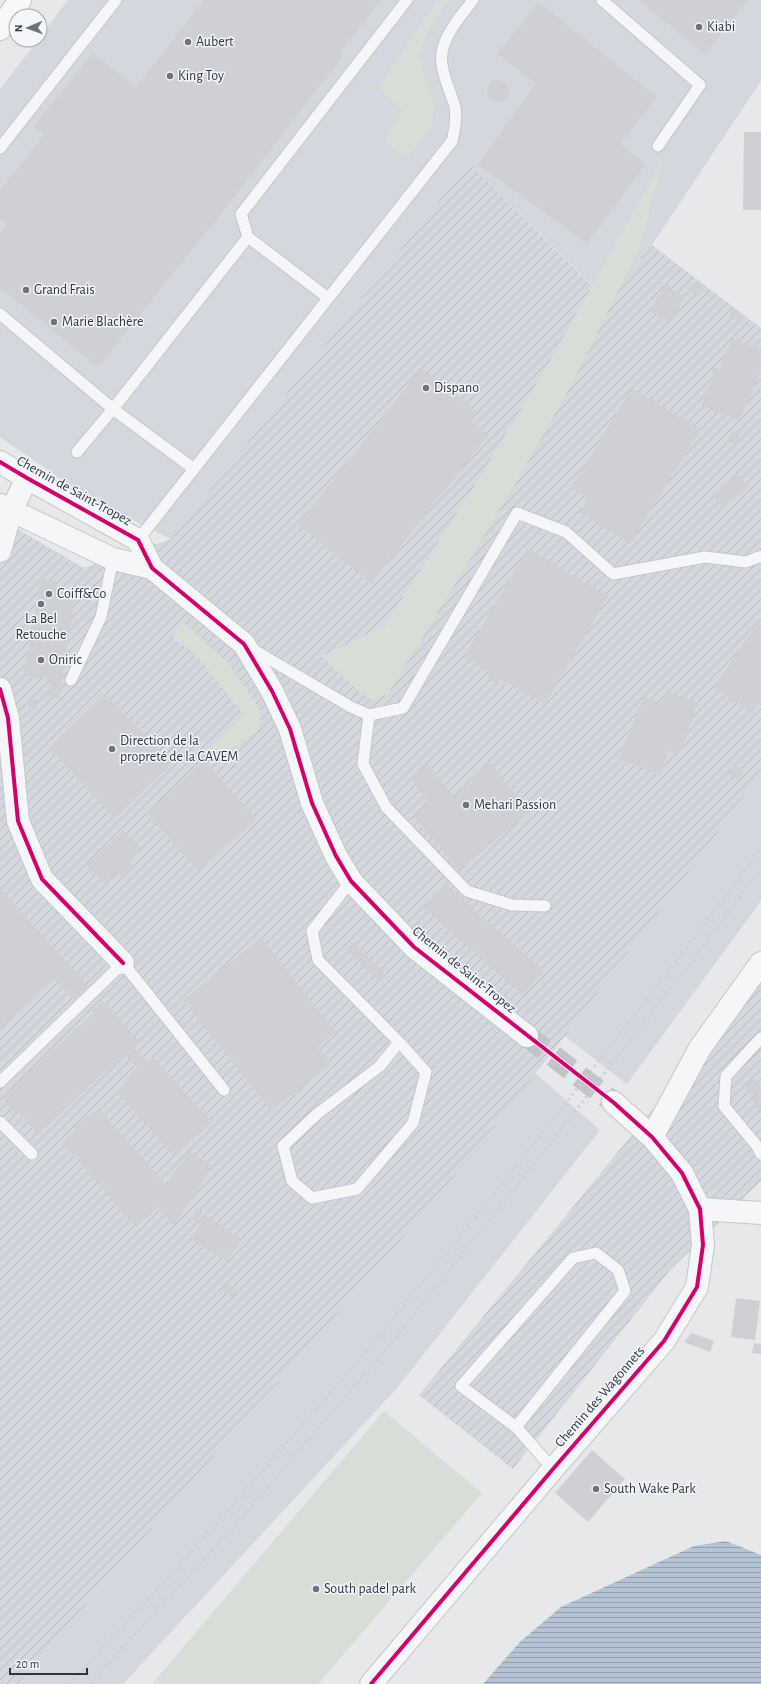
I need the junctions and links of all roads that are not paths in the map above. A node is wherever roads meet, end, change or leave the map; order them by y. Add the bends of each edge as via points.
1 (20, 0) edge
2 (116, 0) edge
3 (407, 0) edge
4 (472, 0) edge
5 (602, 0) edge
6 (0, 29) edge
7 (658, 146) dead end
8 (0, 148) edge
9 (248, 237) junction
10 (328, 298) junction
11 (0, 314) edge
12 (113, 409) junction
13 (77, 452) dead end
14 (0, 462) edge
15 (194, 469) junction
16 (27, 478) junction
17 (6, 508) edge
18 (138, 540) junction
19 (0, 551) edge
20 (761, 556) edge
21 (113, 559) junction
22 (152, 568) junction
23 (244, 644) junction
24 (71, 680) dead end
25 (0, 689) edge
26 (369, 715) junction
27 (351, 881) junction
28 (545, 906) dead end
29 (123, 963) junction
30 (761, 963) edge
31 (527, 1036) tunnel mouth
32 (761, 1038) edge
33 (399, 1042) junction
34 (0, 1082) edge
35 (224, 1090) dead end
36 (612, 1102) tunnel mouth
37 (0, 1122) edge
38 (652, 1137) junction
39 (32, 1154) dead end
40 (761, 1154) edge
41 (700, 1209) junction
42 (761, 1213) edge
43 (516, 1427) junction
44 (553, 1469) junction
45 (371, 1684) edge

1 - 6 main road
2 - 8 lane
3 - 9 lane via 241,214
4 - 10 lane via 448,34 441,54 455,108 456,123 452,141
5 - 7 lane via 700,85
9 - 10 lane
9 - 12 lane
10 - 15 lane
11 - 12 lane
12 - 13 lane
12 - 15 lane
14 - 16 street, Chemin de Saint-Tropez
15 - 18 lane
16 - 17 street
16 - 18 street, Chemin de Saint-Tropez
17 - 19 street
17 - 21 street
18 - 22 street, Chemin de Saint-Tropez
20 - 26 lane via 746,562 705,558 613,574 566,532 517,513 403,708
21 - 22 street
21 - 24 lane via 101,617
22 - 23 street, Chemin de Saint-Tropez
23 - 26 lane via 351,708
23 - 27 street, Chemin de Saint-Tropez via 272,691 290,729 312,803 336,856
25 - 29 street via 8,718 18,821 42,879
26 - 28 lane via 363,764 386,807 467,891 512,905
27 - 31 street, Chemin de Saint-Tropez via 414,947
27 - 33 lane via 312,932 318,960
29 - 34 lane
29 - 35 lane
30 - 38 street via 700,1048
32 - 40 lane via 726,1076 724,1106
33 - 33 lane via 426,1072 413,1123 356,1189 312,1198 292,1181 283,1146 317,1114 380,1066
36 - 38 street, Chemin des Wagonnets
37 - 39 lane
38 - 41 street, Chemin des Wagonnets via 682,1173
41 - 42 street
41 - 44 street, Chemin des Wagonnets via 703,1245 697,1287 664,1340
43 - 43 lane via 625,1292 618,1270 596,1253 573,1258 461,1386
43 - 44 lane
44 - 45 street, Chemin des Wagonnets

